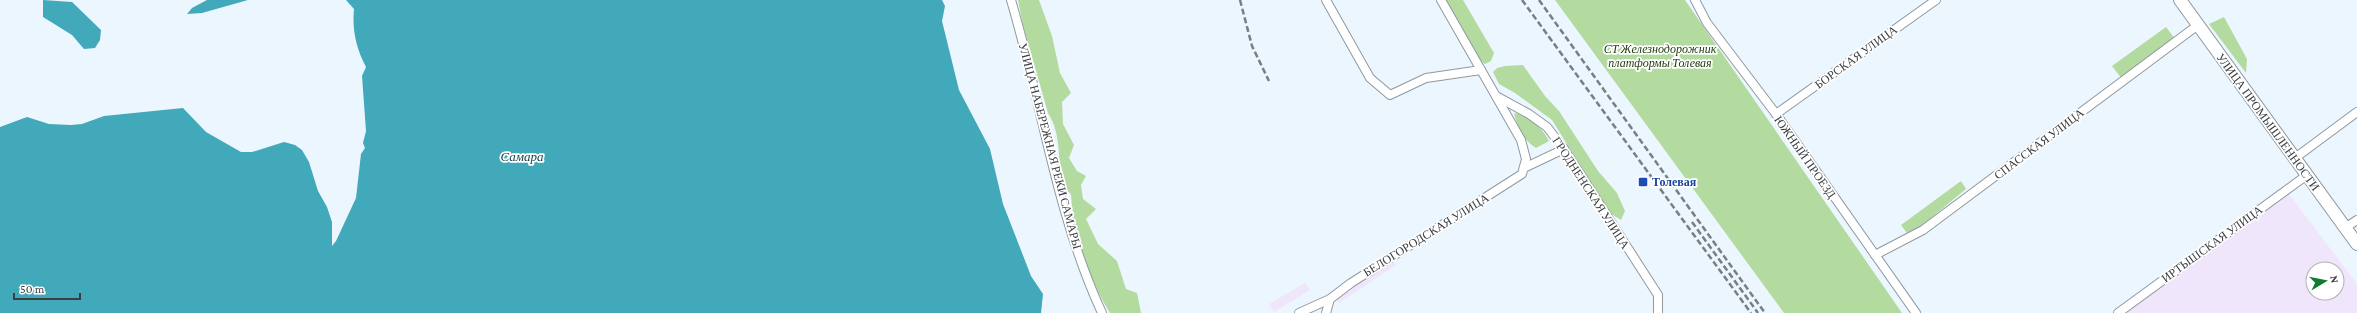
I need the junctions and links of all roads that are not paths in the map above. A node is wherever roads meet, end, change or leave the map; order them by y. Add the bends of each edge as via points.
1 (1011, 0) edge
2 (1326, 0) edge
3 (1441, 0) edge
4 (1695, 0) edge
5 (1936, 0) edge
6 (2180, 0) edge
7 (2198, 25) junction
8 (1481, 70) junction
9 (1496, 96) junction
10 (2357, 112) edge
11 (1776, 114) junction
12 (1564, 149) junction
13 (2295, 158) junction
14 (1524, 168) junction
15 (2307, 175) junction
16 (2357, 220) edge
17 (2345, 228) junction
18 (2357, 244) edge
19 (1875, 255) junction
20 (1330, 299) junction
21 (1102, 313) edge
22 (1298, 313) edge
23 (1326, 313) edge
24 (1658, 313) edge
25 (1916, 313) edge
26 (2118, 313) edge

1 - 21 street, УЛИЦА НАБЕРЕЖНАЯ РЕКИ САМАРЫ via 1061,198 1085,276
2 - 8 street via 1370,78 1390,95 1426,78
3 - 8 street
4 - 11 street, ЮЖНЫЙ ПРОЕЗД via 1707,22
5 - 11 street, БОРСКАЯ УЛИЦА
6 - 7 main road, УЛИЦА ПРОМЫШЛЕННОСТИ
7 - 13 main road, УЛИЦА ПРОМЫШЛЕННОСТИ
7 - 19 street, СПАССКАЯ УЛИЦА via 1923,230
8 - 9 street
9 - 12 street, ГРОДНЕНСКАЯ УЛИЦА via 1547,127
9 - 14 street via 1521,140 1526,159
10 - 13 street
11 - 19 street, ЮЖНЫЙ ПРОЕЗД
12 - 14 street
12 - 24 street, ГРОДНЕНСКАЯ УЛИЦА via 1658,295
13 - 15 main road, УЛИЦА ПРОМЫШЛЕННОСТИ
14 - 20 street, БЕЛОГОРОДСКАЯ УЛИЦА via 1522,174
15 - 17 main road, УЛИЦА ПРОМЫШЛЕННОСТИ
15 - 26 street, ИРТЫШСКАЯ УЛИЦА
16 - 17 street
17 - 18 main road, УЛИЦА ПРОМЫШЛЕННОСТИ
19 - 25 street, ЮЖНЫЙ ПРОЕЗД
20 - 22 street, БЕЛОГОРОДСКАЯ УЛИЦА
20 - 23 street

